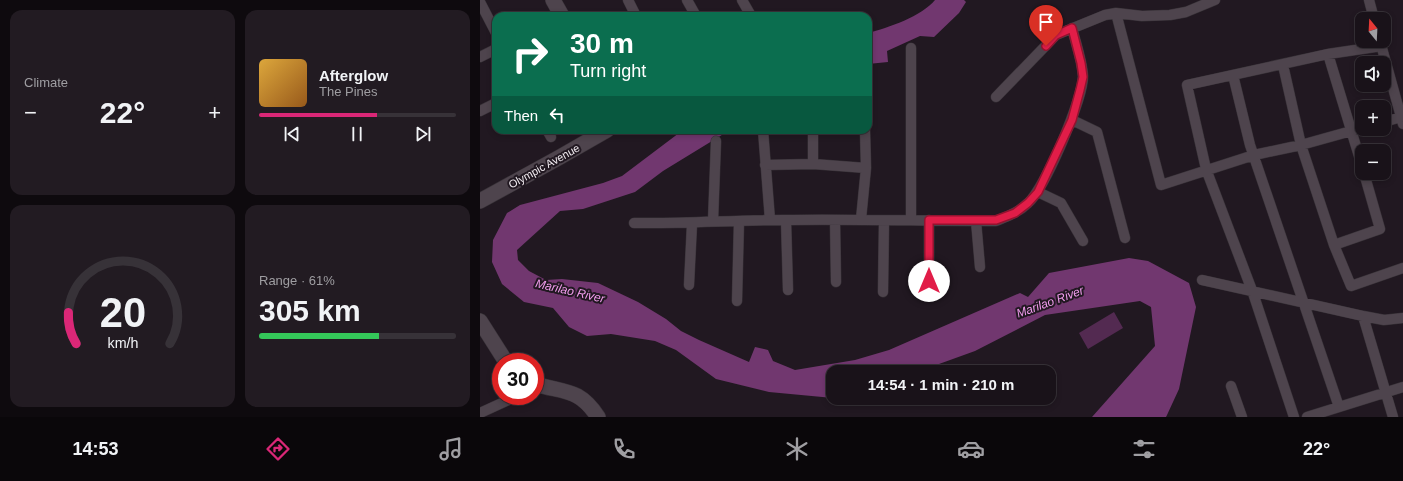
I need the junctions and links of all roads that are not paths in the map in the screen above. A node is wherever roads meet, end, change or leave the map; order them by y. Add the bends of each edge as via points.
1 (553, 0) edge
2 (628, 0) edge
3 (687, 0) edge
4 (742, 0) edge
5 (1215, 0) edge
6 (1369, 0) edge
7 (480, 3) edge
8 (560, 12) edge
9 (634, 12) edge
10 (694, 12) edge
11 (749, 12) edge
12 (1372, 12) edge
13 (1116, 13) junction
14 (492, 26) edge
15 (1072, 28) junction
16 (912, 48) dead end
17 (1360, 48) edge
18 (1382, 48) edge
19 (492, 51) edge
20 (1328, 54) junction
21 (480, 57) edge
22 (1283, 65) junction
23 (1233, 75) junction
24 (996, 97) dead end
25 (1399, 98) edge
26 (492, 105) edge
27 (480, 111) edge
28 (1072, 120) junction
29 (1402, 121) edge
30 (1391, 122) edge
31 (1355, 124) edge
32 (1355, 130) edge
33 (600, 134) edge
34 (763, 134) edge
35 (813, 134) edge
36 (865, 134) edge
37 (716, 141) dead end
38 (1301, 145) junction
39 (1254, 155) junction
40 (813, 164) junction
41 (765, 165) junction
42 (866, 168) junction
43 (1206, 169) junction
44 (1366, 180) edge
45 (1038, 192) junction
46 (480, 201) edge
47 (911, 219) junction
48 (770, 220) junction
49 (786, 220) junction
50 (835, 220) junction
51 (861, 220) junction
52 (929, 220) junction
53 (713, 221) junction
54 (739, 221) junction
55 (884, 221) junction
56 (976, 221) junction
57 (634, 223) dead end
58 (692, 224) junction
59 (1125, 238) dead end
60 (1083, 241) dead end
61 (1334, 244) junction
62 (980, 267) dead end
63 (1403, 268) edge
64 (1202, 280) dead end
65 (929, 281) dead end
66 (836, 282) dead end
67 (689, 285) dead end
68 (788, 290) dead end
69 (882, 292) dead end
70 (1253, 293) junction
71 (737, 302) dead end
72 (1304, 302) junction
73 (1363, 316) junction
74 (1403, 318) edge
75 (480, 321) edge
76 (500, 353) edge
77 (544, 386) edge
78 (1231, 386) dead end
79 (1403, 388) edge
80 (1386, 393) junction
81 (497, 405) edge
82 (1339, 407) junction
83 (480, 413) edge
84 (598, 417) edge
85 (1242, 417) edge
86 (1294, 417) edge
87 (1307, 417) edge
88 (1393, 417) edge

1 - 8 street
2 - 9 street
3 - 10 street
4 - 11 street
5 - 13 street via 1186,12 1170,15 1142,16
6 - 12 street
7 - 14 street
13 - 15 street
13 - 43 street via 1161,185
15 - 24 street via 1056,35
15 - 28 street via 1083,77
16 - 47 street
17 - 20 street
18 - 25 street
19 - 21 street
20 - 22 street
20 - 31 street
22 - 23 street
22 - 38 street
23 - 39 street
23 - 43 street via 1187,85
25 - 29 street
26 - 27 street
28 - 45 street
28 - 59 street via 1097,132
29 - 30 street
32 - 38 street
33 - 46 street, Olympic Avenue
34 - 41 street
35 - 40 street
36 - 42 street
37 - 53 street
38 - 39 street
38 - 61 street
39 - 43 street
39 - 72 street
40 - 41 street
40 - 42 street
41 - 48 street
42 - 51 street
43 - 70 street
44 - 61 street via 1380,229
45 - 56 street via 1015,213 996,220
45 - 60 street via 1061,203
47 - 52 street
47 - 55 street
48 - 49 street
48 - 54 street
49 - 50 street
49 - 68 street
50 - 51 street
50 - 66 street
51 - 55 street
52 - 56 street
52 - 65 street
53 - 54 street
53 - 58 street
54 - 71 street
55 - 69 street
56 - 62 street
57 - 58 street
58 - 67 street
61 - 63 street via 1351,286
64 - 70 street
70 - 72 street
70 - 86 street
72 - 73 street
72 - 82 street
73 - 74 street via 1384,320
73 - 80 street
75 - 76 street
77 - 84 street via 576,395 587,402
78 - 85 street
79 - 80 street
80 - 82 street
80 - 88 street
81 - 83 street
82 - 87 street

